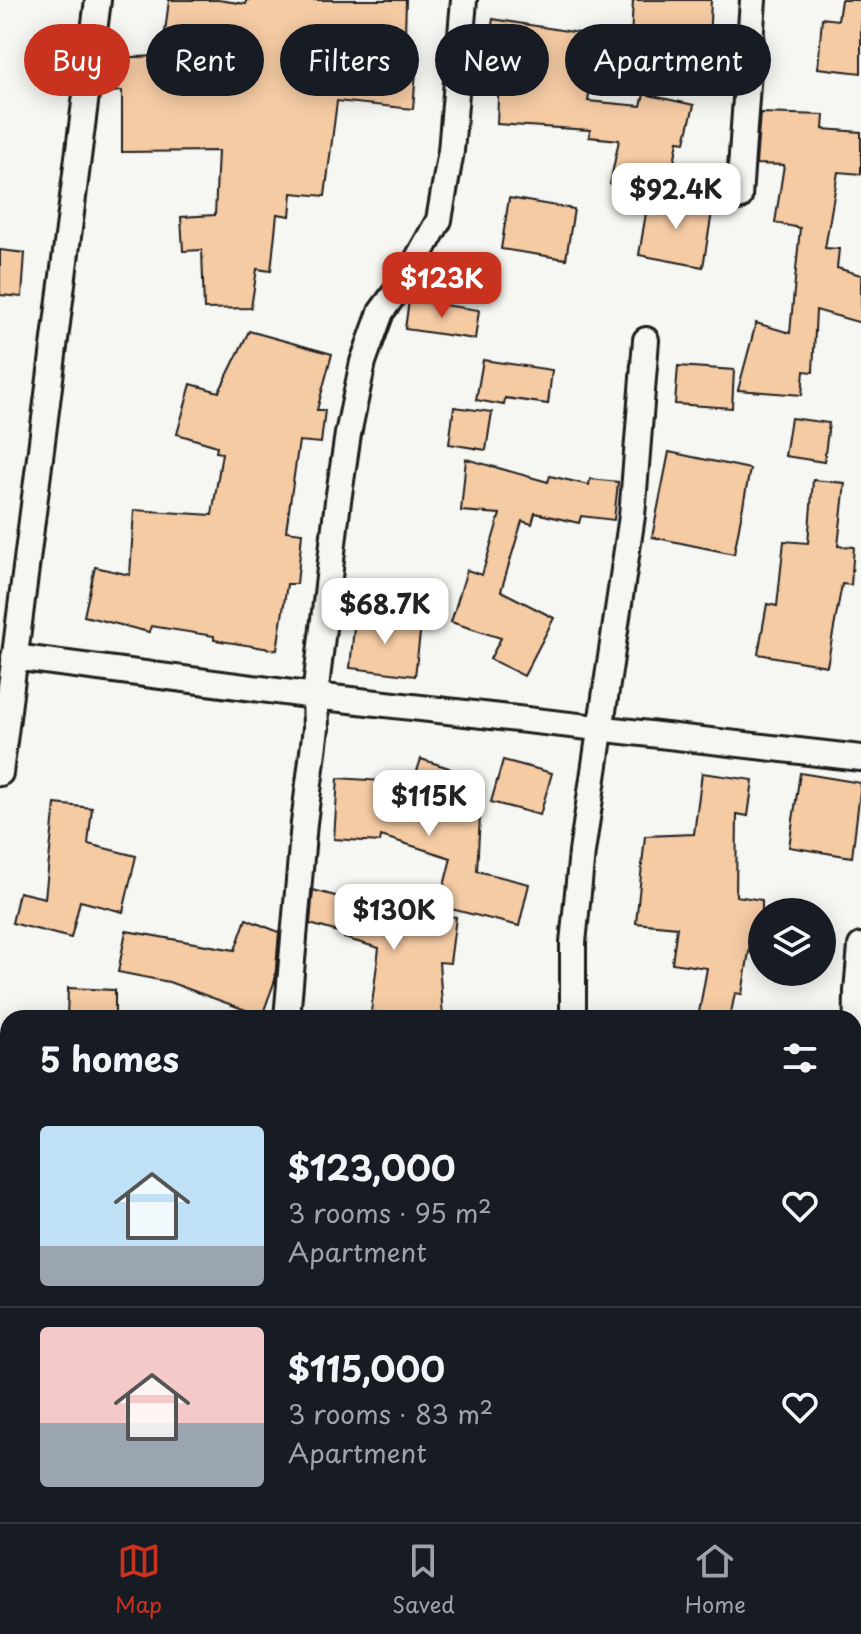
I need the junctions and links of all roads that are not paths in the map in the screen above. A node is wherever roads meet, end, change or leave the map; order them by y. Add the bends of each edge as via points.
1 (98, 0) edge
2 (464, 0) edge
3 (753, 0) edge
4 (739, 197) dead end
5 (646, 340) dead end
6 (14, 657) junction
7 (315, 696) junction
8 (602, 727) junction
9 (861, 758) edge
10 (0, 773) edge
11 (861, 946) edge
12 (288, 1010) edge
13 (573, 1010) edge
14 (857, 1010) edge

1 - 6 street
2 - 7 street via 451,151 439,220 381,312 363,362 338,501
3 - 4 street
5 - 8 street via 632,516
6 - 7 street
6 - 10 street
7 - 8 street
7 - 12 street
8 - 9 street
8 - 13 street via 582,852
11 - 14 street

